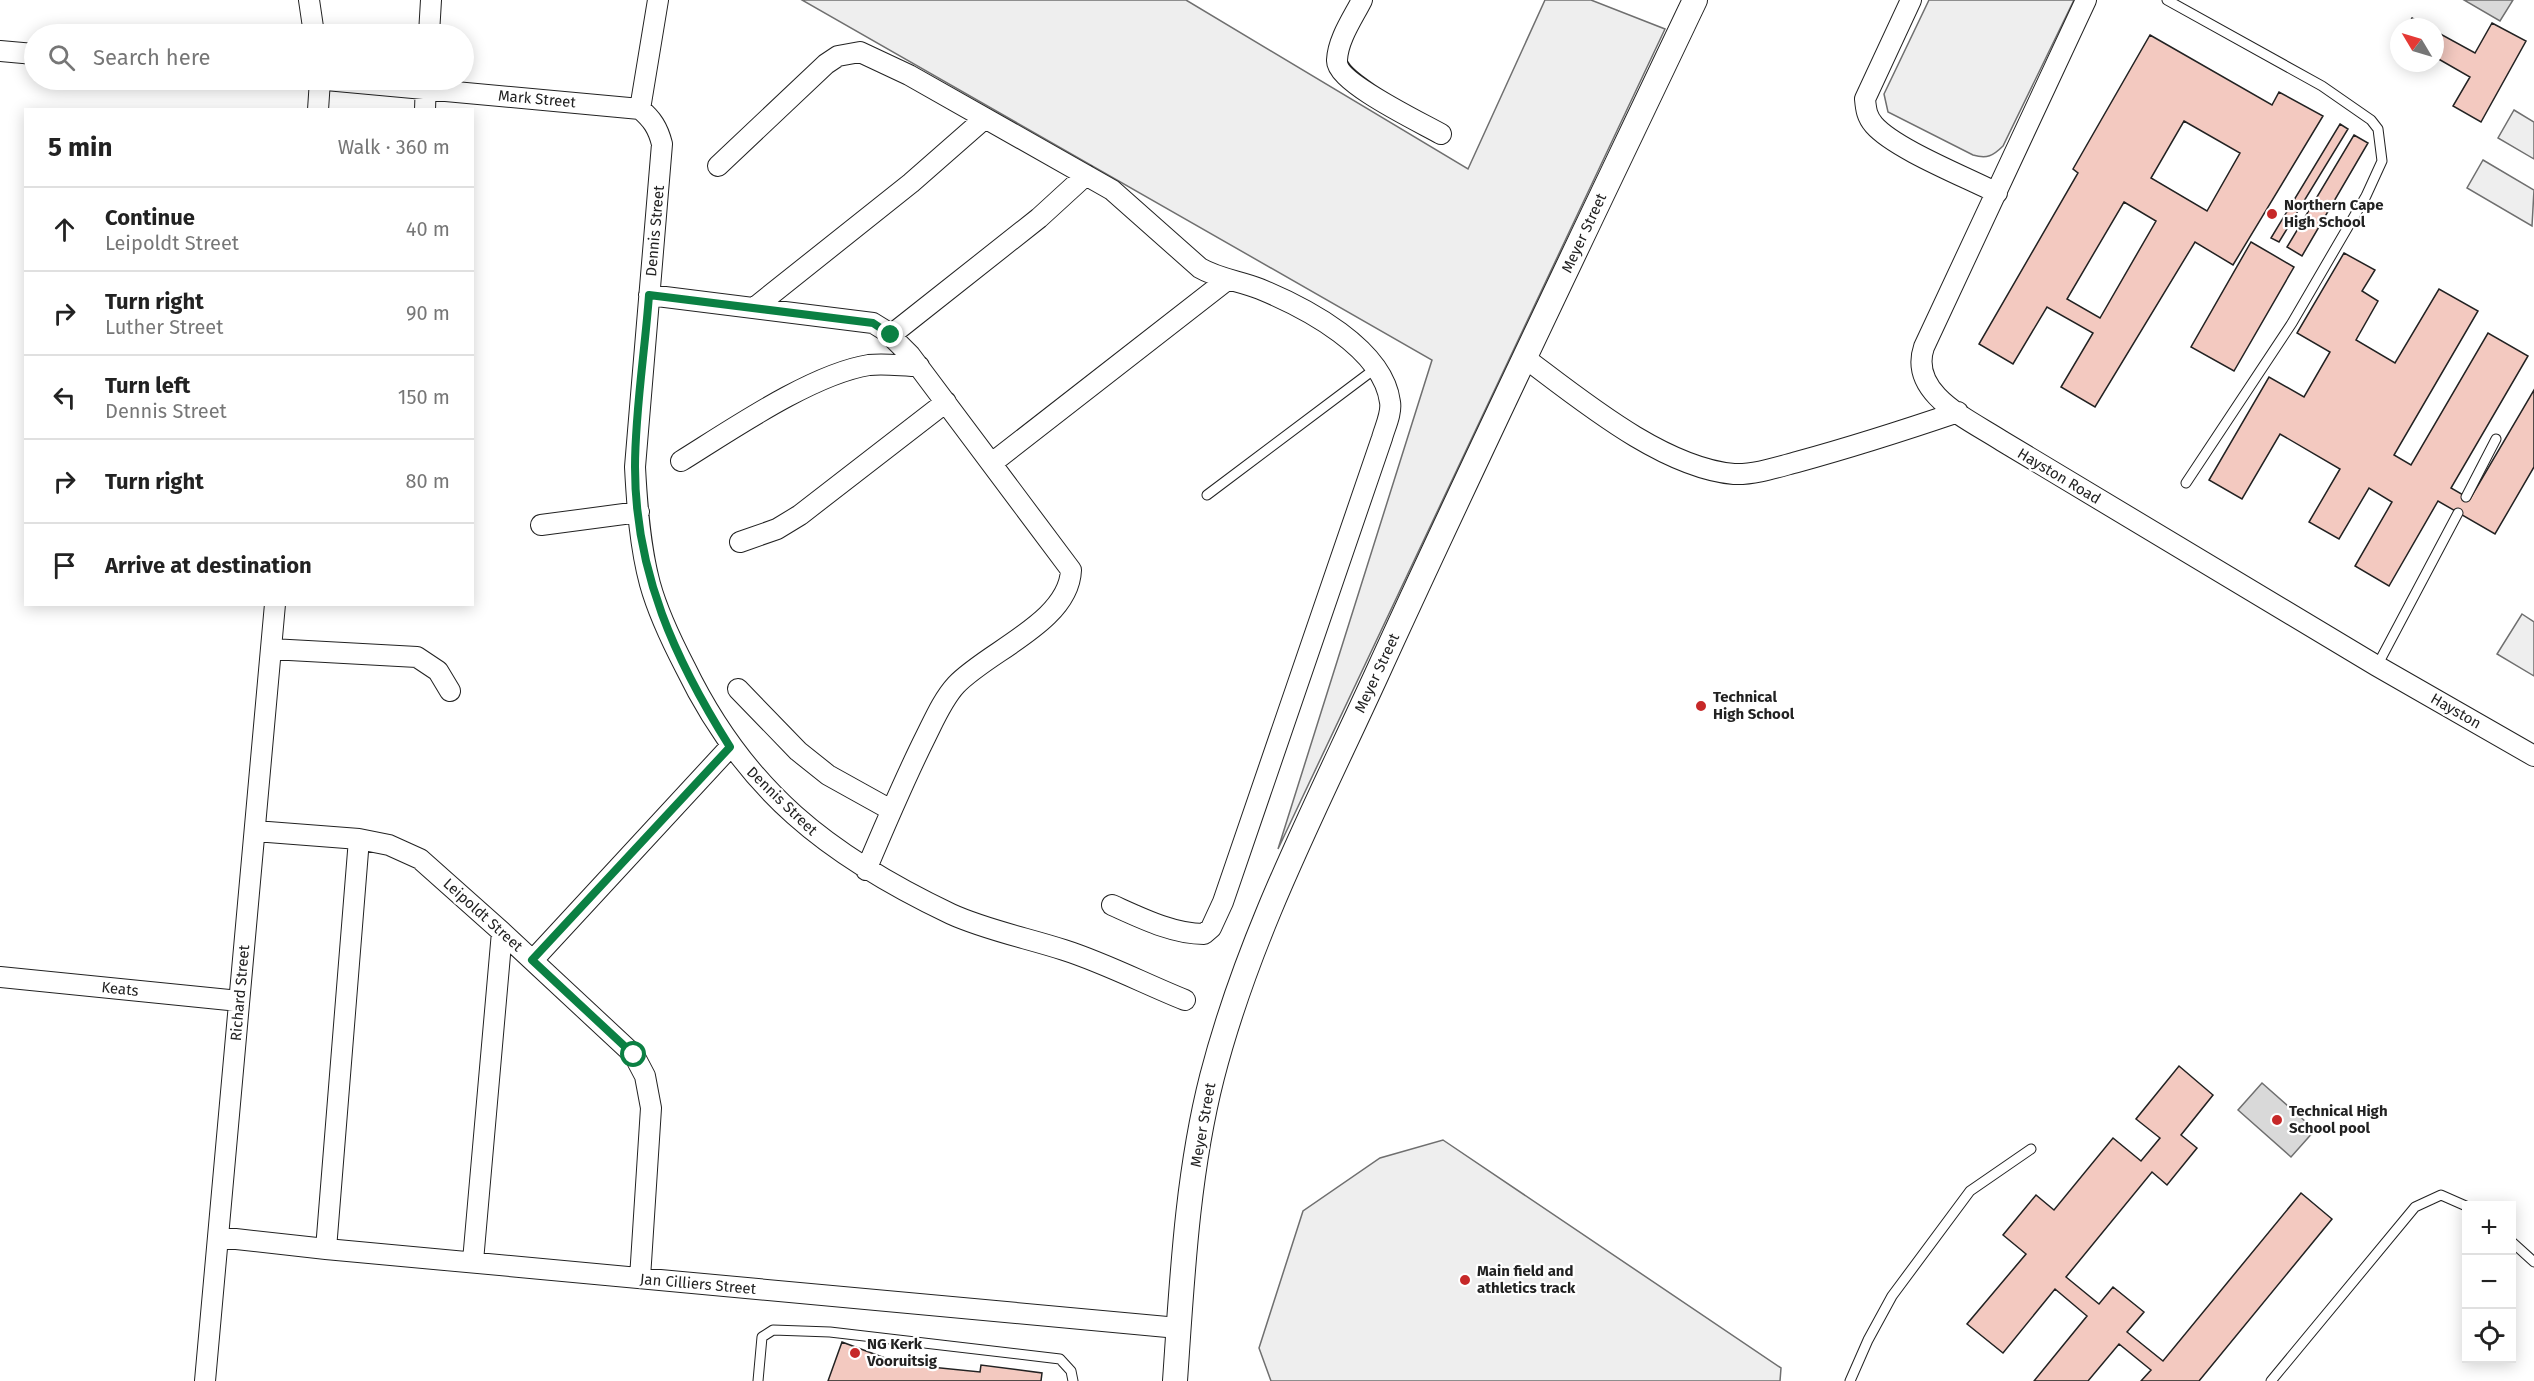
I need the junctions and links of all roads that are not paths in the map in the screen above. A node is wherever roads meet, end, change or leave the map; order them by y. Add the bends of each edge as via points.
1 (309, 0) edge
2 (431, 0) edge
3 (658, 0) edge
4 (1362, 0) edge
5 (1695, 0) edge
6 (1911, 0) edge
7 (2086, 0) edge
8 (2167, 0) edge
9 (313, 24) edge
10 (430, 24) edge
11 (0, 51) edge
12 (24, 53) edge
13 (319, 90) edge
14 (425, 90) edge
15 (474, 90) edge
16 (318, 108) edge
17 (425, 108) edge
18 (640, 109) junction
19 (984, 119) junction
20 (1441, 134) dead end
21 (718, 166) dead end
22 (1086, 175) junction
23 (1997, 193) junction
24 (1227, 280) junction
25 (649, 295) junction
26 (754, 308) junction
27 (891, 335) junction
28 (1525, 358) junction
29 (919, 366) junction
30 (1377, 368) junction
31 (946, 402) junction
32 (1958, 412) junction
33 (2496, 439) dead end
34 (681, 461) dead end
35 (992, 463) junction
36 (2186, 483) dead end
37 (1208, 495) dead end
38 (2466, 497) dead end
39 (639, 512) junction
40 (2458, 513) dead end
41 (541, 525) dead end
42 (740, 542) dead end
43 (275, 606) edge
44 (271, 649) junction
45 (2377, 666) junction
46 (738, 689) dead end
47 (450, 692) dead end
48 (730, 747) junction
49 (2534, 756) edge
50 (891, 810) junction
51 (255, 831) junction
52 (359, 839) junction
53 (866, 870) junction
54 (1113, 905) dead end
55 (502, 932) junction
56 (532, 960) junction
57 (0, 977) edge
58 (1185, 1000) dead end
59 (239, 1001) junction
60 (2031, 1149) dead end
61 (2462, 1204) edge
62 (218, 1237) junction
63 (2516, 1246) edge
64 (326, 1249) junction
65 (473, 1261) junction
66 (2534, 1262) edge
67 (640, 1278) junction
68 (1178, 1328) junction
69 (1175, 1378) edge
70 (205, 1381) edge
71 (758, 1381) edge
72 (1073, 1381) edge
73 (1850, 1381) edge
74 (2271, 1381) edge

1 - 9 street
2 - 10 street
3 - 18 street
4 - 20 street via 1343,38 1338,68 1354,84
5 - 28 street, Meyer Street
6 - 23 street via 1866,99 1866,112 1872,123 1894,141
7 - 23 street, Hayston Road
8 - 36 lane via 2322,87 2371,120 2378,129 2382,161 2366,196 2292,322
11 - 12 street
13 - 16 street
14 - 17 street
15 - 18 street, Mark Street
18 - 25 street, Dennis Street via 650,117 662,144
19 - 21 street via 909,75 860,52 851,52 838,56 808,79
19 - 22 street
19 - 26 street via 911,183
22 - 24 street via 1126,201 1200,268
22 - 27 street via 1039,218
23 - 32 street, Hayston Road via 1921,356 1920,367 1928,387
24 - 30 street via 1277,297 1335,330
24 - 35 street
25 - 26 street
25 - 39 street, Dennis Street via 635,467
26 - 27 street via 873,323
27 - 29 street
28 - 32 street via 1600,414 1648,443 1691,463 1737,474 1869,443
28 - 68 street, Meyer Street via 1372,684 1246,966 1212,1077 1200,1132
29 - 31 street
29 - 34 street via 871,365 845,370 761,412
30 - 37 lane
30 - 54 street via 1385,380 1391,405 1382,438 1211,928 1204,934 1192,934
31 - 35 street
31 - 42 street via 800,515 777,529
32 - 45 street, Hayston Road
33 - 38 lane
35 - 50 street via 1071,570 1071,584 1055,608 955,686 934,720
39 - 41 street
39 - 48 street, Dennis Street via 649,582 662,618 700,700
40 - 45 lane
43 - 44 street, Richard Street
44 - 47 street via 417,657 438,671
44 - 51 street, Richard Street
45 - 49 street, Hayston
46 - 50 street via 784,738 828,775
48 - 53 street, Dennis Street via 764,788 797,819
48 - 56 street
50 - 53 street
51 - 52 street, Leipoldt Street
51 - 59 street, Richard Street
52 - 55 street, Leipoldt Street via 390,845 420,860
52 - 64 street
53 - 58 street, Dennis Street via 954,915 1067,951
55 - 56 street, Leipoldt Street
55 - 65 street
56 - 67 street, Leipoldt Street via 634,1055 645,1076 651,1108
57 - 59 street, Keats
59 - 62 street, Richard Street
60 - 73 lane via 1970,1191 1893,1296
61 - 74 lane via 2441,1195 2415,1207
62 - 64 street, Jan Cilliers Street
62 - 70 street, Richard Street
63 - 66 lane
64 - 65 street, Jan Cilliers Street
65 - 67 street, Jan Cilliers Street
67 - 68 street, Jan Cilliers Street
68 - 69 street, Meyer Street
71 - 72 lane via 762,1337 773,1330 830,1332 1060,1359 1071,1371

